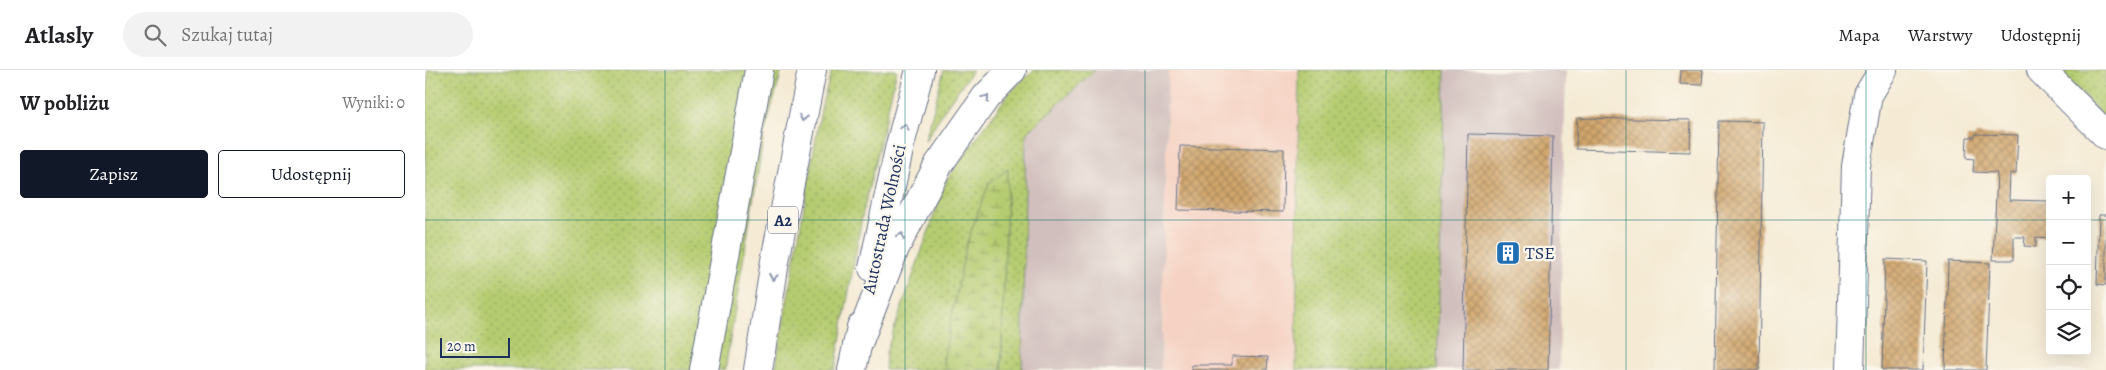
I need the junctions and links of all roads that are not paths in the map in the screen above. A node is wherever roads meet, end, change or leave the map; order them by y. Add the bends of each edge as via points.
1 (759, 70) edge
2 (813, 70) edge
3 (920, 70) edge
4 (1012, 70) edge
5 (1883, 70) edge
6 (2041, 70) edge
7 (2106, 135) edge
8 (855, 358) edge
9 (703, 370) edge
10 (758, 370) edge
11 (1850, 370) edge

1 - 9 main road
2 -> 10 main road, A2 via 775,261
8 -> 3 main road, Autostrada Wolności via 900,145
8 -> 4 main road via 895,248 939,164 985,97
5 - 11 main road via 1868,95 1856,166
6 - 7 main road

